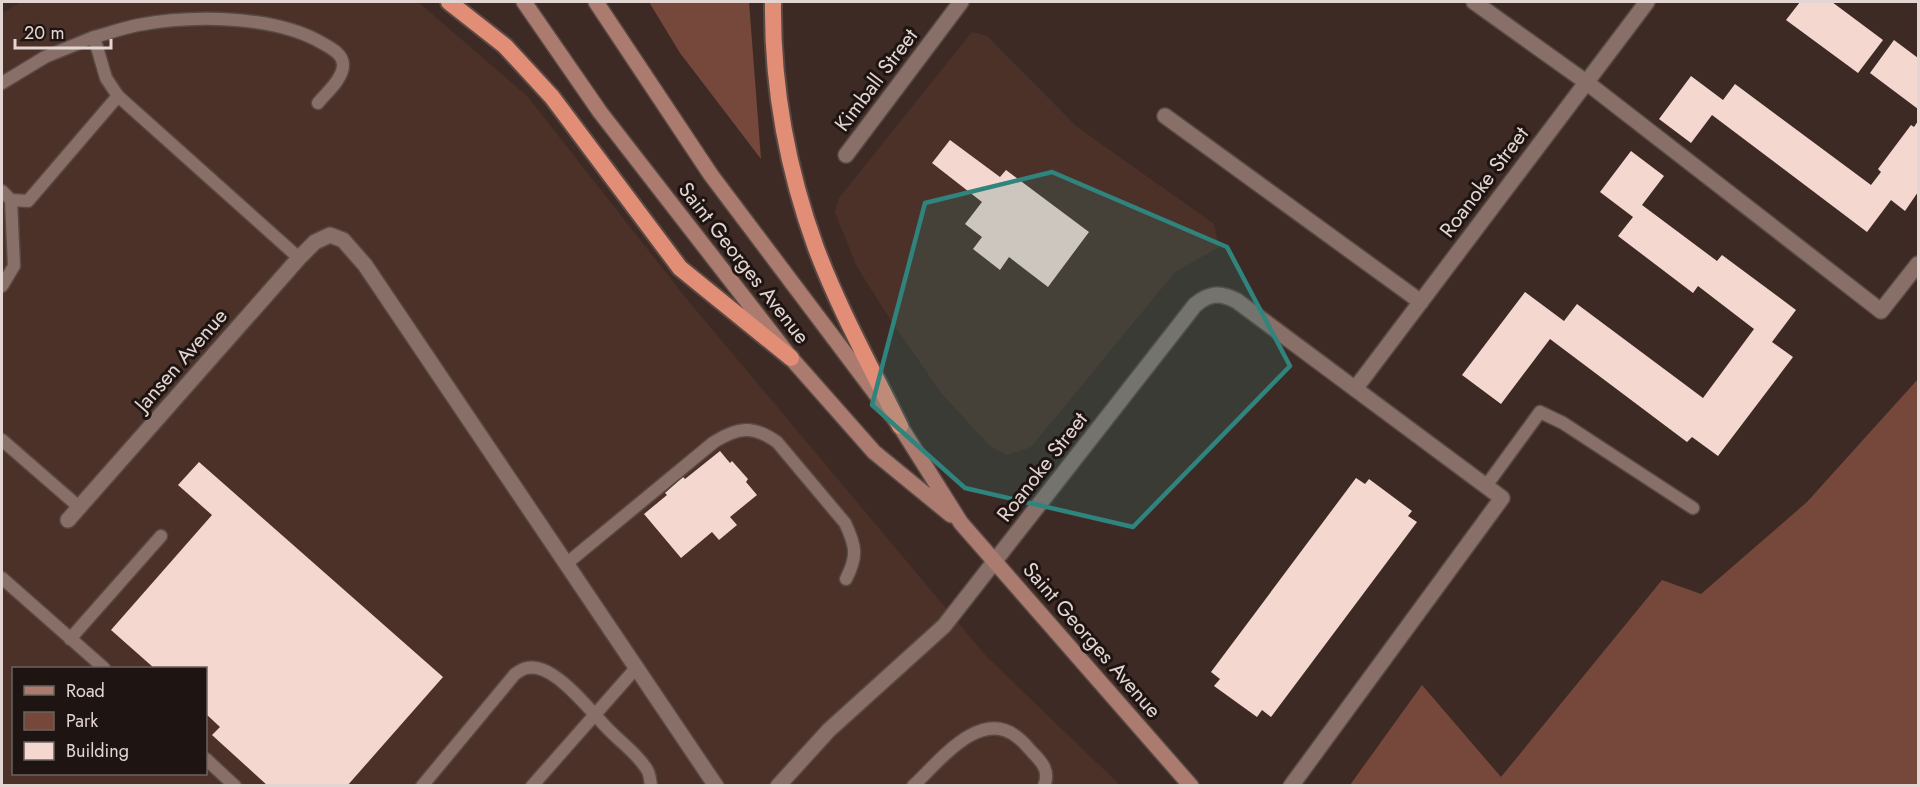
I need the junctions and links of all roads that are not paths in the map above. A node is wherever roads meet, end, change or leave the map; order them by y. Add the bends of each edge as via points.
1 (449, 2) edge
2 (524, 2) edge
3 (596, 2) edge
4 (773, 2) edge
5 (961, 2) edge
6 (1474, 2) edge
7 (1647, 2) edge
8 (94, 37) junction
9 (1586, 82) junction
10 (2, 83) edge
11 (118, 96) junction
12 (318, 103) dead end
13 (1165, 116) dead end
14 (846, 155) dead end
15 (2, 191) edge
16 (11, 200) junction
17 (299, 258) junction
18 (1918, 264) edge
19 (2, 286) edge
20 (1421, 302) junction
21 (790, 358) junction
22 (1355, 389) junction
23 (900, 426) junction
24 (2, 440) edge
25 (1486, 486) junction
26 (80, 507) junction
27 (1693, 508) dead end
28 (68, 520) dead end
29 (961, 523) junction
30 (161, 536) dead end
31 (995, 562) junction
32 (566, 564) junction
33 (2, 579) edge
34 (846, 579) dead end
35 (70, 639) junction
36 (102, 667) edge
37 (636, 668) junction
38 (595, 714) junction
39 (207, 760) edge
40 (1045, 785) edge
41 (235, 786) edge
42 (422, 786) edge
43 (532, 786) edge
44 (651, 786) edge
45 (716, 786) edge
46 (778, 786) edge
47 (913, 786) edge
48 (1191, 786) edge
49 (1291, 786) edge

1 - 21 highway via 505,46 552,97 681,268
2 - 21 main road, Saint Georges Avenue via 600,112
3 - 23 main road, Saint Georges Avenue via 711,175
4 - 23 highway via 778,98 795,185 829,279
5 - 14 street, Kimball Street
6 - 9 street
7 - 9 street, Roanoke Street
8 - 10 lane via 45,57
8 - 11 lane via 106,78
8 - 12 lane via 139,25 182,21 246,22 291,30 328,46 342,61 340,74
9 - 18 street via 1881,311
9 - 20 street, Roanoke Street
11 - 16 lane via 28,201
11 - 17 lane
13 - 20 street
15 - 16 lane
16 - 19 lane via 14,266
17 - 26 street, Jansen Avenue
17 - 32 street, Jansen Avenue via 315,242 330,235 343,240 365,265
20 - 22 street, Roanoke Street
21 - 29 main road, Saint Georges Avenue via 874,452
22 - 25 street, Roanoke Street
22 - 31 street, Roanoke Street via 1237,301 1226,295 1204,297
23 - 29 main road, Saint Georges Avenue
24 - 26 lane
25 - 27 lane via 1540,412
25 - 49 street, Roanoke Street via 1502,498
26 - 28 street, Jansen Avenue
29 - 31 main road, Saint Georges Avenue
30 - 35 lane
31 - 46 street, Roanoke Street via 944,626 829,730
31 - 48 main road, Saint Georges Avenue
32 - 34 lane via 714,442 745,430 767,435 777,442 844,524 855,552
32 - 37 street
33 - 35 lane
35 - 36 lane
37 - 38 lane
37 - 45 street
38 - 42 lane via 552,675 537,668 524,668
38 - 43 lane
38 - 44 lane via 649,771
39 - 41 lane
40 - 47 lane via 1044,764 1016,735 987,728 963,739

